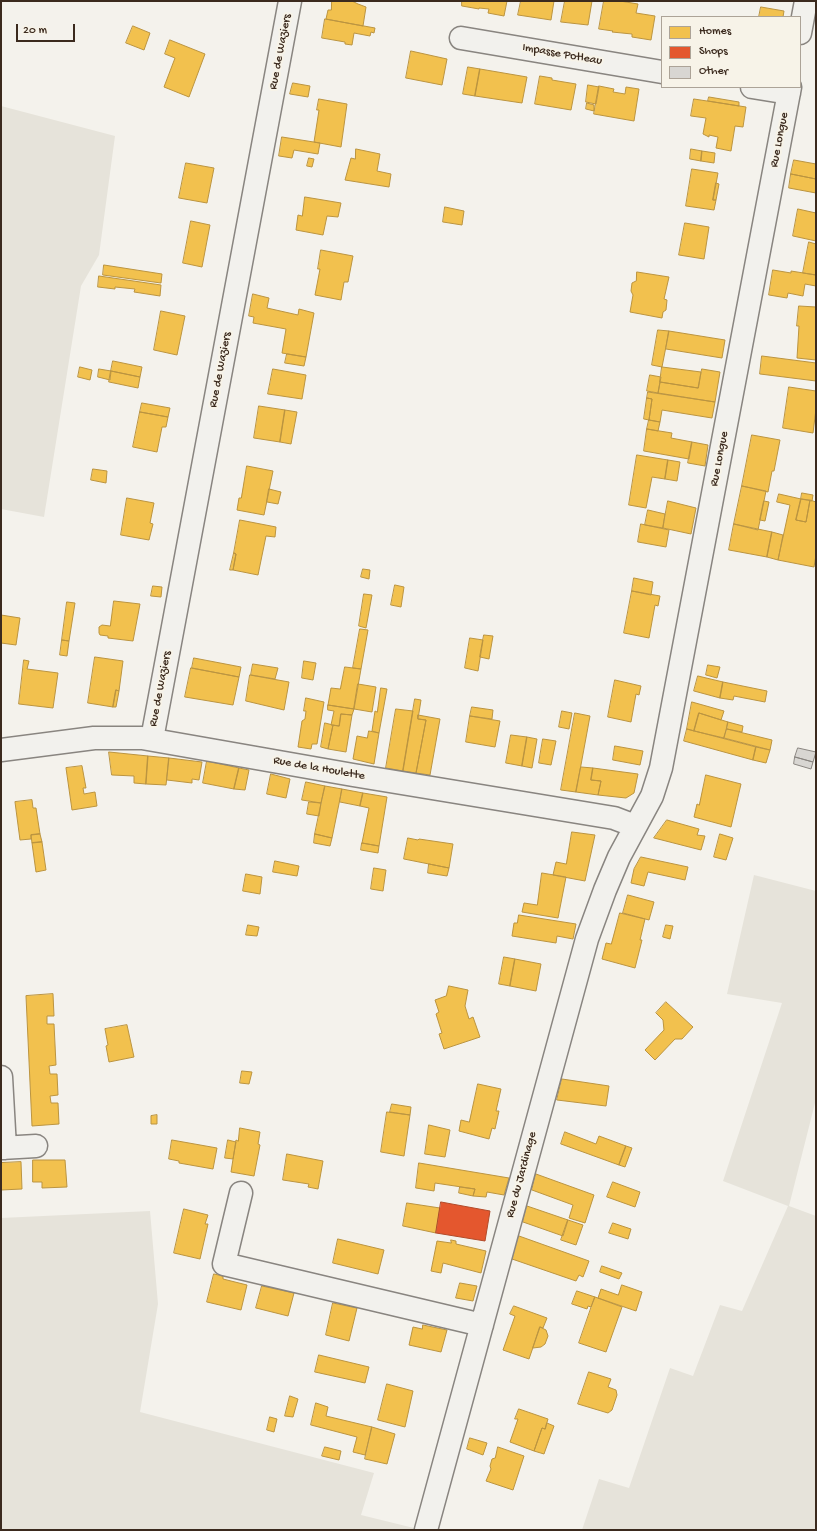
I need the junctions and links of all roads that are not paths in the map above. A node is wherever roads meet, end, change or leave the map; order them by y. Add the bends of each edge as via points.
1 (290, 1) edge
2 (806, 1) edge
3 (801, 28) edge
4 (461, 38) dead end
5 (661, 72) edge
6 (764, 88) edge
7 (789, 90) edge
8 (152, 739) junction
9 (1, 750) edge
10 (635, 826) junction
11 (1, 1077) edge
12 (36, 1146) dead end
13 (3, 1148) edge
14 (241, 1193) dead end
15 (482, 1325) junction
16 (426, 1530) edge

1 - 8 street, Rue de Waziers
2 - 3 street
4 - 5 street, Impasse Potleau
6 - 7 street
7 - 10 street, Rue Longue via 661,768 652,796
8 - 9 street, Rue de la Houlette via 94,738
8 - 10 street, Rue de la Houlette via 367,778 614,818
10 - 15 street, Rue du Jardinage via 612,874 587,939
11 - 13 street
12 - 13 street
14 - 15 street via 224,1264
15 - 16 street, Rue du Jardinage

